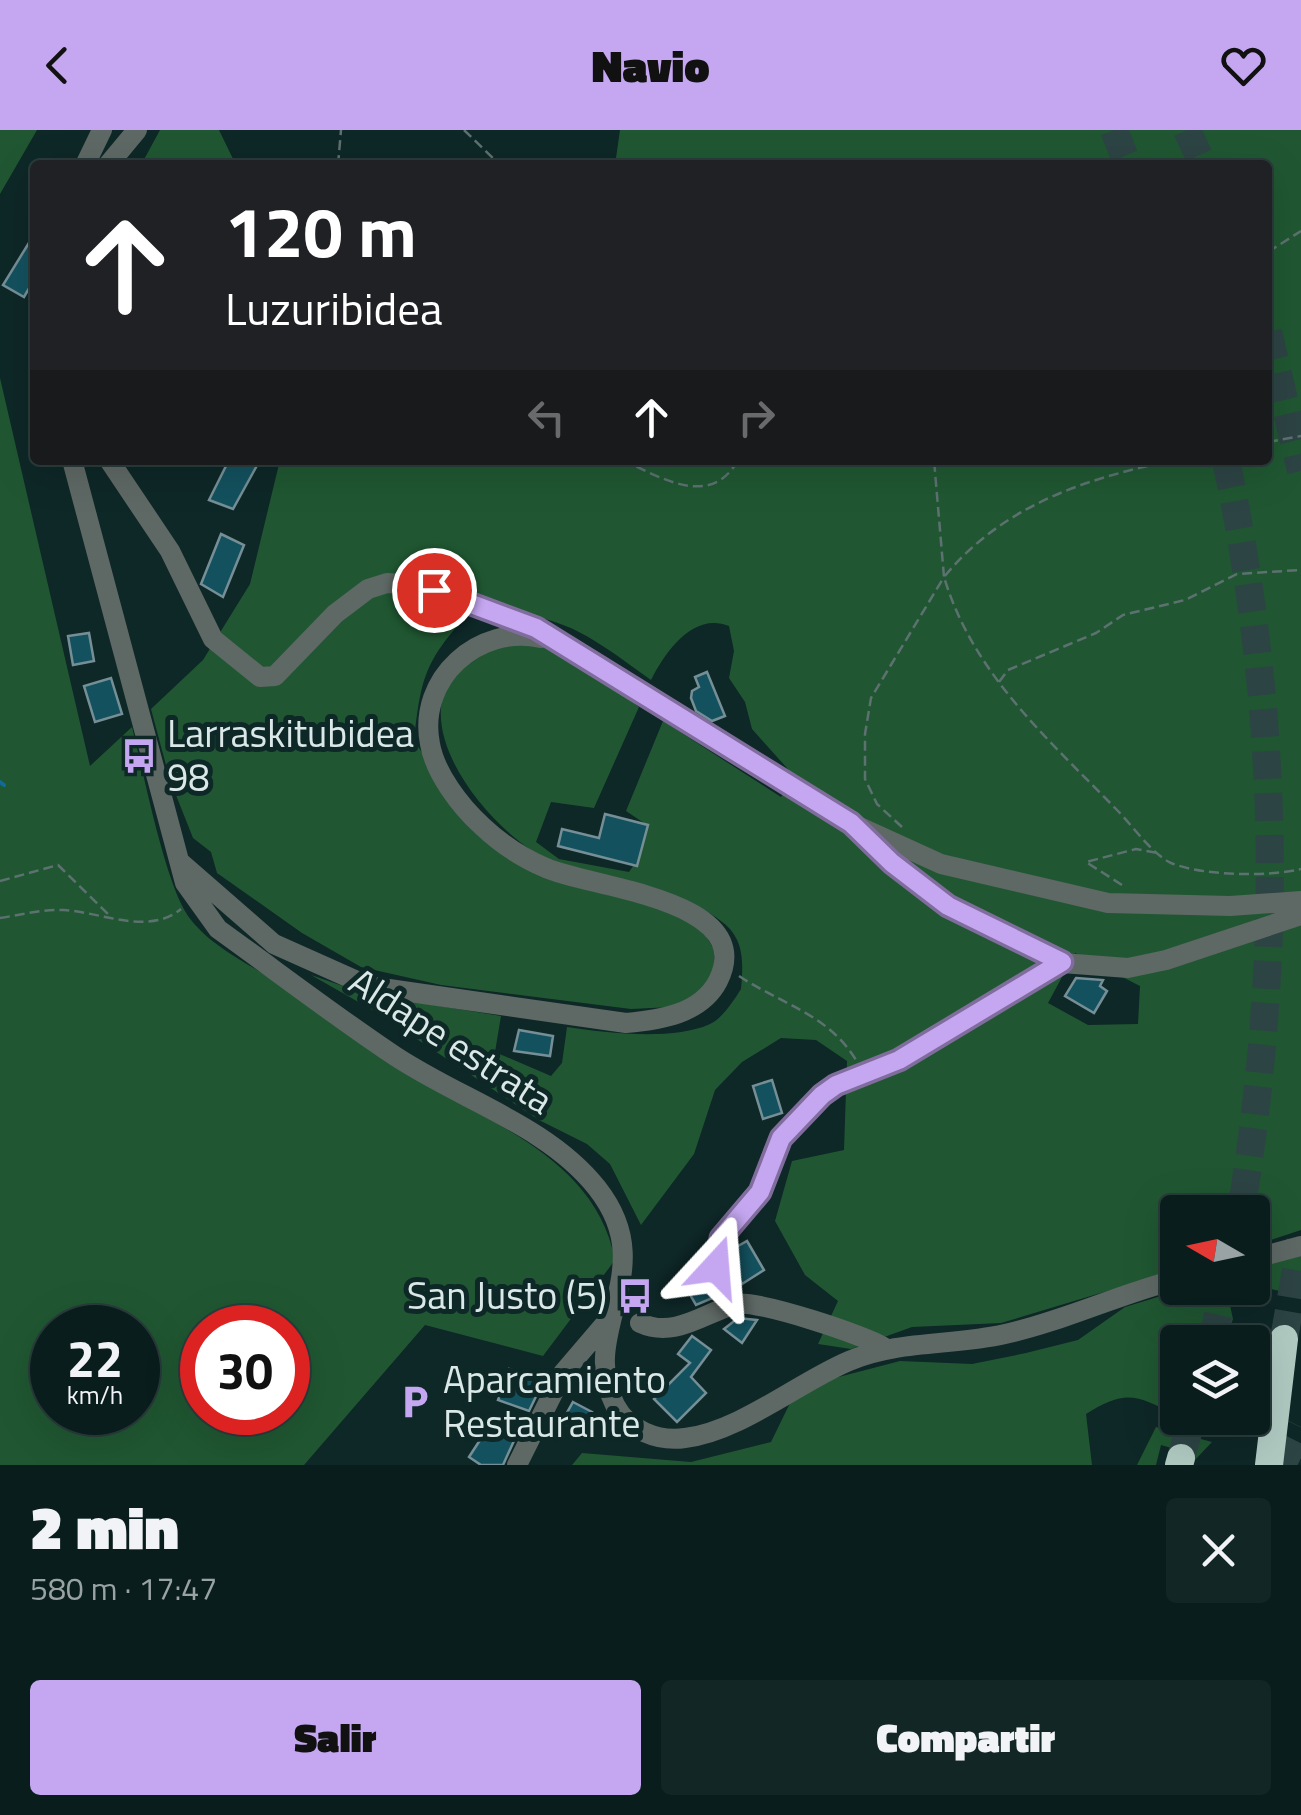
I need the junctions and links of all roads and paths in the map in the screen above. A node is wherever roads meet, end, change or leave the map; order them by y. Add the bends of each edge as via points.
1 (102, 130) edge
2 (136, 130) edge
3 (341, 130) edge
4 (464, 130) edge
5 (87, 160) edge
6 (112, 160) edge
7 (338, 160) edge
8 (495, 160) edge
9 (1301, 231) edge
10 (1272, 249) edge
11 (1301, 436) edge
12 (1272, 441) edge
13 (73, 465) edge
14 (113, 465) edge
15 (634, 465) edge
16 (734, 465) edge
17 (934, 465) edge
18 (1155, 465) edge
19 (1301, 570) edge
20 (944, 577) junction
21 (553, 640) junction
22 (998, 683) junction
23 (851, 823) junction
24 (1160, 853) junction
25 (916, 855) junction
26 (177, 859) junction
27 (1301, 868) edge
28 (0, 881) edge
29 (194, 899) junction
30 (1301, 901) edge
31 (1108, 903) junction
32 (1301, 915) edge
33 (0, 918) edge
34 (112, 919) junction
35 (1062, 962) junction
36 (724, 970) junction
37 (861, 1075) junction
38 (1301, 1246) edge
39 (1270, 1254) edge
40 (1160, 1284) edge
41 (621, 1293) junction
42 (736, 1304) junction
43 (612, 1316) junction
44 (640, 1323) junction
45 (1284, 1339) tunnel mouth
46 (885, 1348) junction
47 (517, 1465) edge
48 (1269, 1465) edge

1 - 5 street
2 - 6 street
3 - 7 path
4 - 8 path
9 - 10 path
11 - 12 path
13 - 26 street, Aldape estrata
14 - 21 street via 164,540 213,640 260,677 275,676 335,614 387,583 434,590
15 - 16 path via 673,484 700,488 721,481
17 - 20 path
18 - 20 path via 1087,480 1033,504 988,533
19 - 22 path via 1237,574 1185,600 1123,615 1008,670
20 - 22 path via 970,645
20 - 25 path via 871,698 864,734 865,780
21 - 23 street
21 - 36 street via 502,636 453,663 429,714 440,770 480,824 511,850 547,869 691,910 724,949
22 - 24 path
23 - 25 street
23 - 35 street via 948,906
24 - 27 path via 1170,863 1251,875
24 - 31 path via 1136,849 1086,862 1123,885
25 - 31 street
26 - 29 street, Aldape estrata
26 - 36 street via 274,944 368,986 626,1023 694,1007 712,993
28 - 34 path via 58,865
29 - 34 path via 170,918
29 - 41 street, Aldape estrata via 218,929 389,1052 581,1171 598,1188 618,1232
30 - 31 street
32 - 35 street via 1128,968
33 - 34 path via 64,910
35 - 37 street via 899,1060
36 - 37 path via 784,997 833,1031
37 - 42 street via 836,1085 781,1138 760,1192 721,1238 714,1259
38 - 39 street
40 - 46 street via 1008,1334
41 - 43 street, Aldape estrata
41 - 44 street
42 - 44 street via 675,1328
42 - 46 street via 750,1302
43 - 44 street
43 - 46 street via 603,1360 608,1389 618,1411 654,1437 714,1430
43 - 47 street via 563,1373
45 - 48 highway

